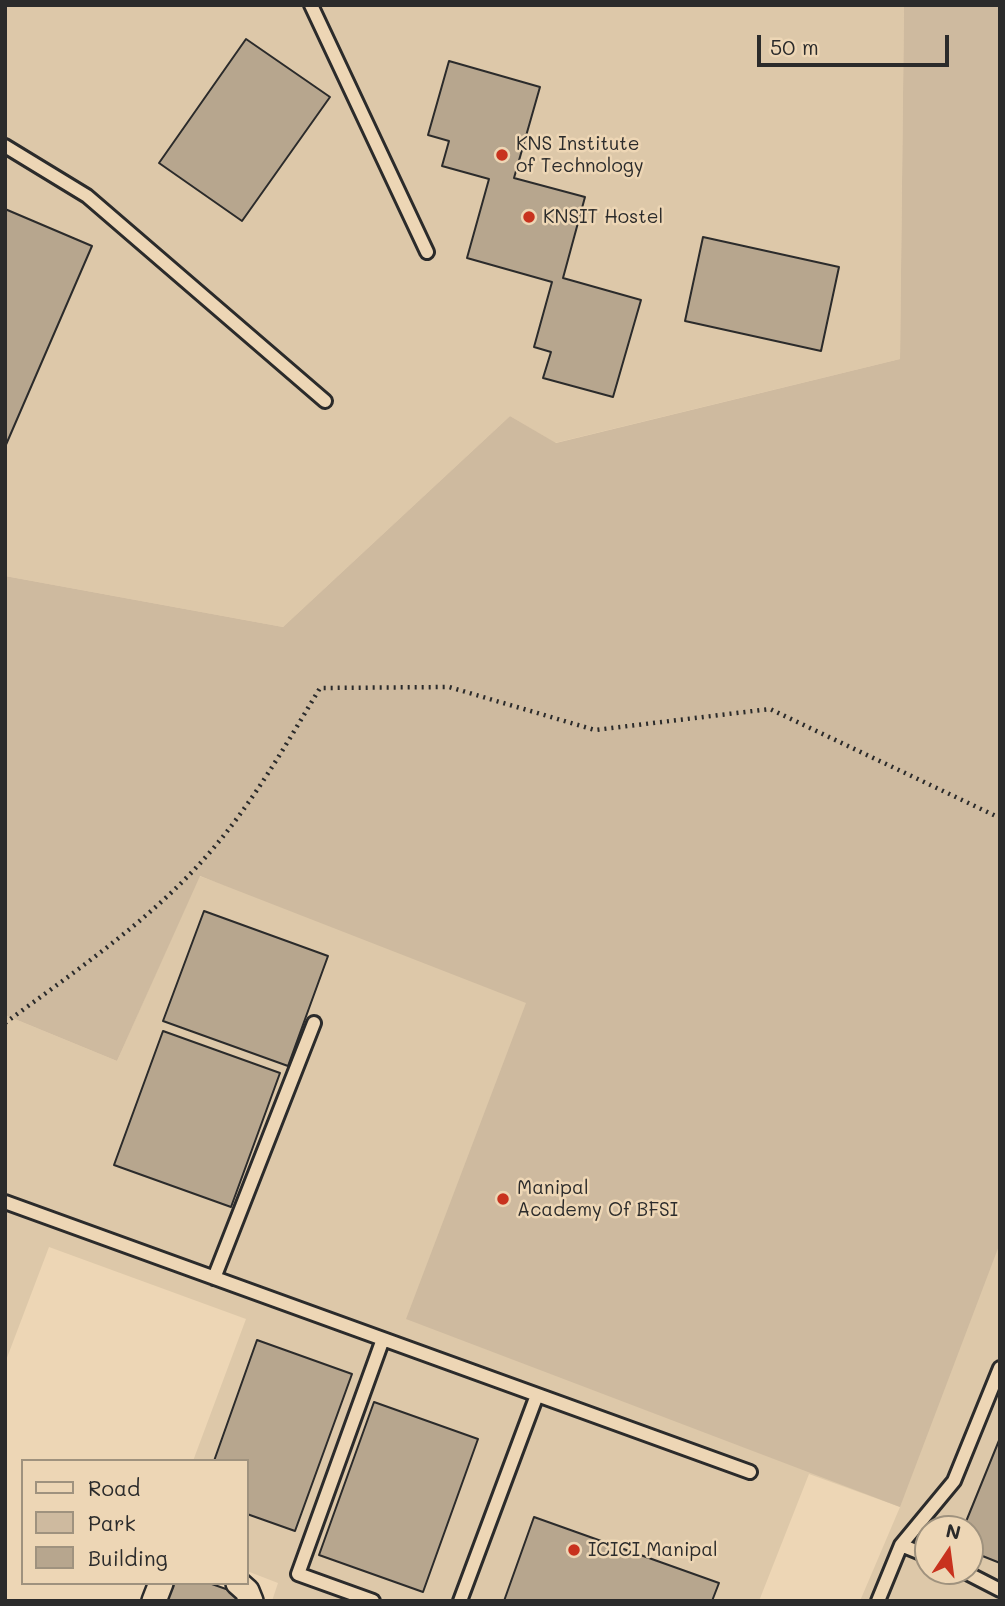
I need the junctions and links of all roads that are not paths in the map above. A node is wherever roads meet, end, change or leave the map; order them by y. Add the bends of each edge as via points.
1 (311, 5) edge
2 (5, 146) edge
3 (427, 252) dead end
4 (325, 401) dead end
5 (313, 1023) dead end
6 (5, 1202) edge
7 (214, 1278) junction
8 (383, 1339) junction
9 (1000, 1368) edge
10 (537, 1395) junction
11 (750, 1472) dead end
12 (901, 1545) junction
13 (914, 1550) edge
14 (984, 1582) edge
15 (240, 1585) edge
16 (1000, 1590) edge
17 (251, 1601) edge
18 (373, 1601) edge
19 (460, 1601) edge
20 (878, 1601) edge

1 - 3 lane
2 - 4 lane via 86,196
5 - 7 lane
6 - 7 lane
7 - 8 lane
8 - 10 lane
8 - 18 lane via 298,1574
9 - 12 lane via 954,1480
10 - 11 lane
10 - 19 lane
12 - 13 lane
12 - 20 lane
14 - 16 lane
15 - 17 street

